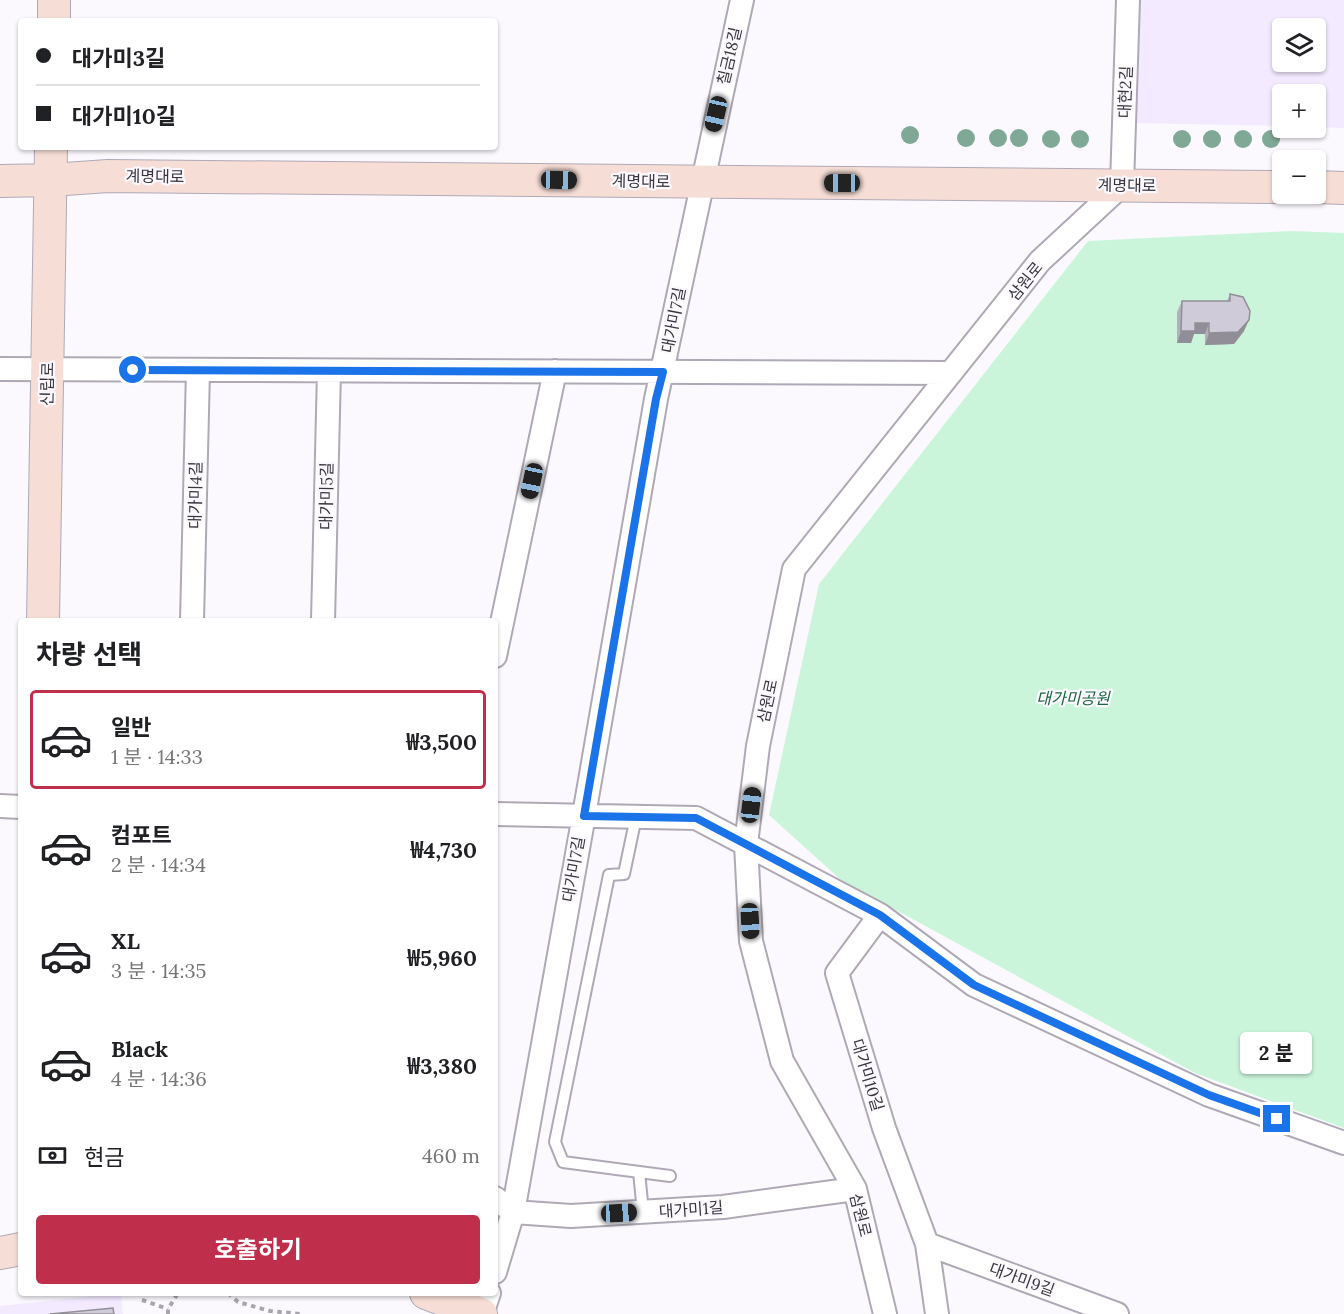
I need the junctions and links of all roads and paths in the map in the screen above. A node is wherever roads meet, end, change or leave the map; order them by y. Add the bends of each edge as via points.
1 (54, 0) edge
2 (742, 0) edge
3 (1128, 0) edge
4 (54, 18) edge
5 (51, 150) edge
6 (51, 180) junction
7 (0, 181) edge
8 (701, 182) junction
9 (1122, 185) junction
10 (1272, 187) edge
11 (1326, 188) edge
12 (1344, 188) edge
13 (0, 369) edge
14 (47, 369) junction
15 (198, 370) junction
16 (329, 371) junction
17 (555, 372) junction
18 (663, 372) junction
19 (950, 373) junction
20 (43, 618) edge
21 (192, 618) edge
22 (323, 618) edge
23 (498, 642) edge
24 (0, 806) edge
25 (18, 807) edge
26 (498, 814) edge
27 (584, 816) junction
28 (636, 816) junction
29 (746, 844) junction
30 (880, 915) junction
31 (1344, 1143) edge
32 (639, 1172) junction
33 (670, 1176) dead end
34 (855, 1189) junction
35 (498, 1200) edge
36 (513, 1212) junction
37 (643, 1212) junction
38 (927, 1244) junction
39 (18, 1250) edge
40 (0, 1253) edge
41 (498, 1262) edge
42 (176, 1296) edge
43 (231, 1296) edge
44 (434, 1296) edge
45 (488, 1296) edge
46 (142, 1299) dead end
47 (168, 1311) edge
48 (301, 1314) edge
49 (482, 1314) edge
50 (885, 1314) edge
51 (938, 1314) edge
52 (1117, 1314) edge

1 - 4 street
2 - 8 street, 칠금18길
3 - 9 street, 대현2길
5 - 6 street, 신립로
6 - 7 street, 계명대로
6 - 8 street, 계명대로 via 108,176
6 - 14 street, 신립로
8 - 9 street, 계명대로
8 - 18 street, 대가미7길
9 - 10 street, 계명대로
9 - 19 street, 삼원로 via 1040,261
11 - 12 street
13 - 14 street
14 - 15 street
14 - 20 street, 신립로
15 - 16 street
15 - 21 street, 대가미4길
16 - 17 street
16 - 22 street, 대가미5길
17 - 18 street
17 - 23 street
18 - 19 street
18 - 27 street, 대가미7길
19 - 29 street, 삼원로 via 794,569 758,746
24 - 25 street
26 - 27 street
27 - 28 street
27 - 36 street, 대가미7길
28 - 29 street via 696,818
28 - 32 lane via 624,874 609,875 555,1142 563,1162
29 - 30 street
29 - 34 street, 삼원로 via 751,941 782,1061
30 - 31 street via 974,985 1209,1095
30 - 38 street, 대가미10길 via 837,973 884,1128
32 - 33 lane
32 - 37 lane
34 - 37 street, 대가미1길 via 723,1207
34 - 50 street, 삼원로
35 - 36 street
36 - 37 street, 대가미1길 via 571,1216
36 - 41 street, 대가미7길
38 - 51 street
38 - 52 street, 대가미9길
39 - 40 street
42 - 47 path
43 - 48 path via 238,1302 270,1311
44 - 49 street
45 - 49 street
46 - 47 path

